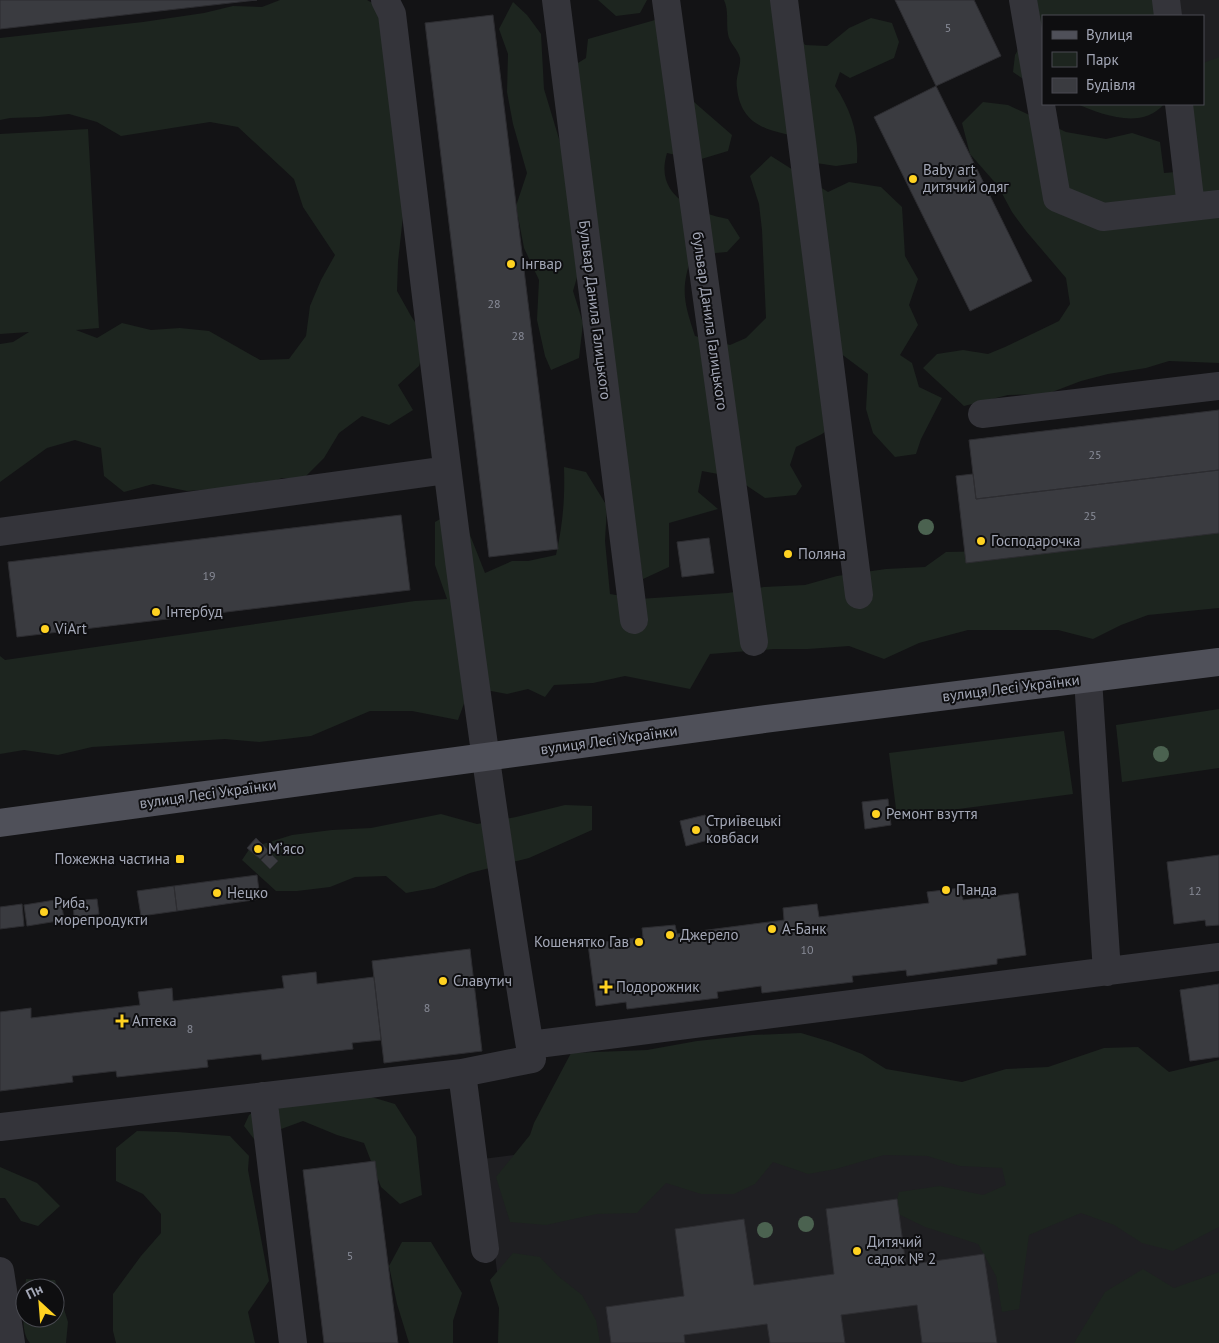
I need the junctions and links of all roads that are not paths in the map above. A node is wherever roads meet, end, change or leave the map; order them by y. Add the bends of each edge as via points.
1 (385, 0) edge
2 (556, 0) edge
3 (666, 0) edge
4 (784, 0) edge
5 (1023, 0) edge
6 (1166, 0) edge
7 (1168, 15) edge
8 (1179, 105) edge
9 (1219, 204) edge
10 (1191, 207) junction
11 (1219, 386) edge
12 (982, 414) dead end
13 (447, 470) junction
14 (0, 532) edge
15 (859, 594) dead end
16 (634, 620) dead end
17 (754, 642) dead end
18 (1219, 662) edge
19 (1088, 679) junction
20 (486, 756) junction
21 (1, 818) edge
22 (1219, 957) edge
23 (1107, 972) junction
24 (530, 1045) junction
25 (462, 1073) junction
26 (262, 1096) junction
27 (0, 1127) edge
28 (485, 1250) dead end
29 (0, 1271) edge
30 (11, 1343) edge
31 (293, 1343) edge

1 - 13 street via 392,14
2 - 16 street, Бульвар Данила Галицького
3 - 17 street, бульвар Данила Галицького
4 - 15 street
5 - 10 street via 1057,198 1104,217
6 - 7 street
8 - 10 street
9 - 10 street
11 - 12 street
13 - 14 street
13 - 20 street
18 - 19 main road, вулиця Лесі Українки
19 - 20 main road, вулиця Лесі Українки
19 - 23 street
20 - 21 main road, вулиця Лесі Українки
20 - 24 street
22 - 23 street
23 - 24 street
24 - 25 street via 532,1059
25 - 26 street
25 - 28 street
26 - 27 street
26 - 31 street
29 - 30 street

